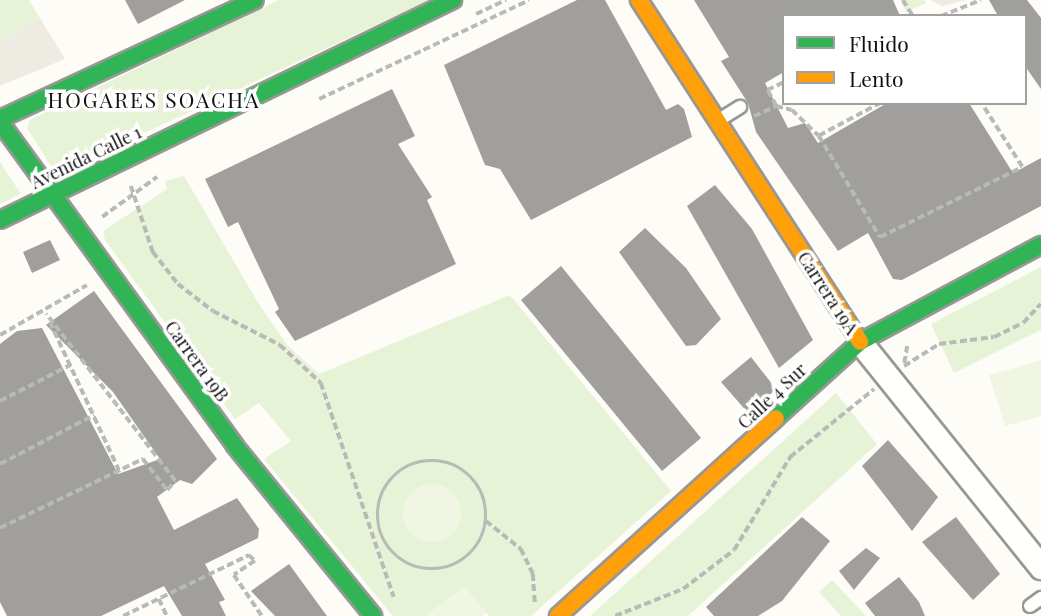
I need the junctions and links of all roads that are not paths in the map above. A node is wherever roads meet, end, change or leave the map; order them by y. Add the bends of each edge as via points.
1 (255, 0) edge
2 (453, 0) edge
3 (639, 0) edge
4 (743, 113) road end
5 (0, 120) edge
6 (717, 121) junction
7 (49, 197) junction
8 (0, 220) edge
9 (1041, 245) edge
10 (860, 342) junction
11 (1041, 568) edge
12 (1041, 598) edge
13 (1030, 606) dead end
14 (373, 616) edge
15 (558, 616) edge

1 - 5 main road
2 - 7 main road, Avenida Calle 1
3 - 6 main road, Carrera 19A
4 - 6 lane
5 - 7 main road, Carrera 19B
6 - 10 main road, Carrera 19A
7 - 8 main road, Avenida Calle 1
7 - 14 main road, Carrera 19B via 96,274
9 - 10 main road, Calle 4 Sur
10 - 11 street, Carrera 19A
10 - 15 main road, Calle 4 Sur
12 - 13 lane

